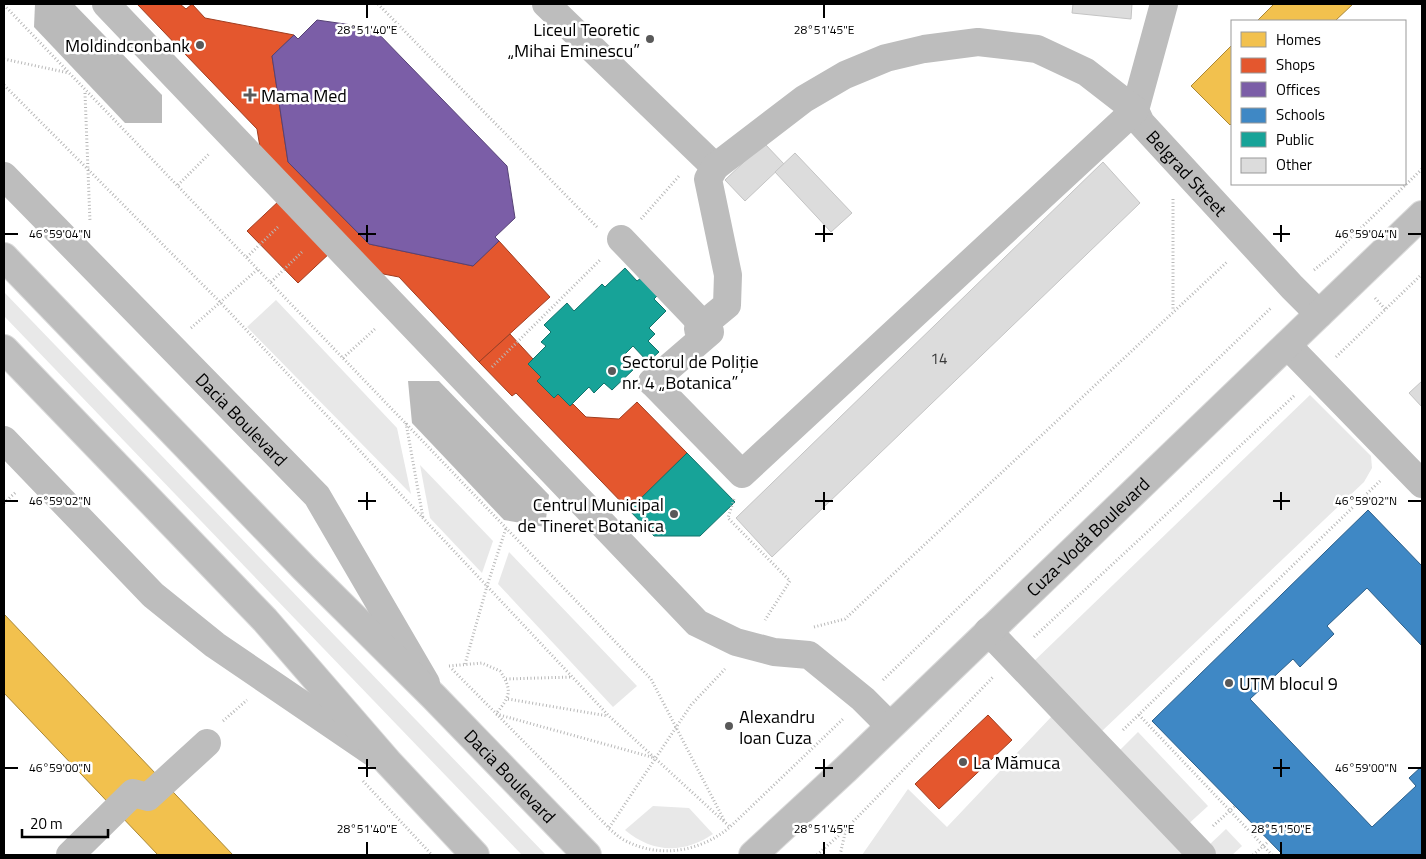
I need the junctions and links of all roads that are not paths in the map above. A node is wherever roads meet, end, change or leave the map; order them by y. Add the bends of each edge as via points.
1 (106, 4) edge
2 (546, 4) edge
3 (1164, 4) edge
4 (1135, 110) junction
5 (707, 159) junction
6 (4, 176) edge
7 (1422, 215) edge
8 (611, 234) road end
9 (4, 257) edge
10 (1319, 314) junction
11 (698, 329) dead end
12 (1287, 345) junction
13 (4, 349) edge
14 (4, 440) edge
15 (1422, 484) edge
16 (988, 631) junction
17 (434, 697) junction
18 (889, 725) junction
19 (212, 734) road end
20 (388, 762) junction
21 (70, 855) edge
22 (475, 855) edge
23 (587, 855) edge
24 (753, 855) edge
25 (1202, 855) edge

1 - 18 main road via 696,623 749,646 809,655
2 - 5 main road
3 - 4 main road
4 - 5 main road, Belgrad Street via 1086,72 1037,49 978,42 886,58 829,84
4 - 8 main road, bridge via 742,474 652,382 710,332
4 - 10 main road, Belgrad Street via 1141,123
5 - 11 main road via 708,180 728,275 727,306
6 - 17 main road, Dacia Boulevard via 317,496
7 - 10 main road, Cuza-Vodă Boulevard
9 - 17 main road, Dacia Boulevard via 304,568
10 - 12 main road, Cuza-Vodă Boulevard
12 - 15 main road
12 - 16 main road, Cuza-Vodă Boulevard
13 - 20 main road via 265,620
14 - 20 main road via 154,594 215,644
16 - 18 main road, Cuza-Vodă Boulevard
16 - 25 main road
17 - 23 main road, Dacia Boulevard
18 - 24 main road, Cuza-Vodă Boulevard
19 - 21 main road via 148,797 133,793
20 - 22 main road

